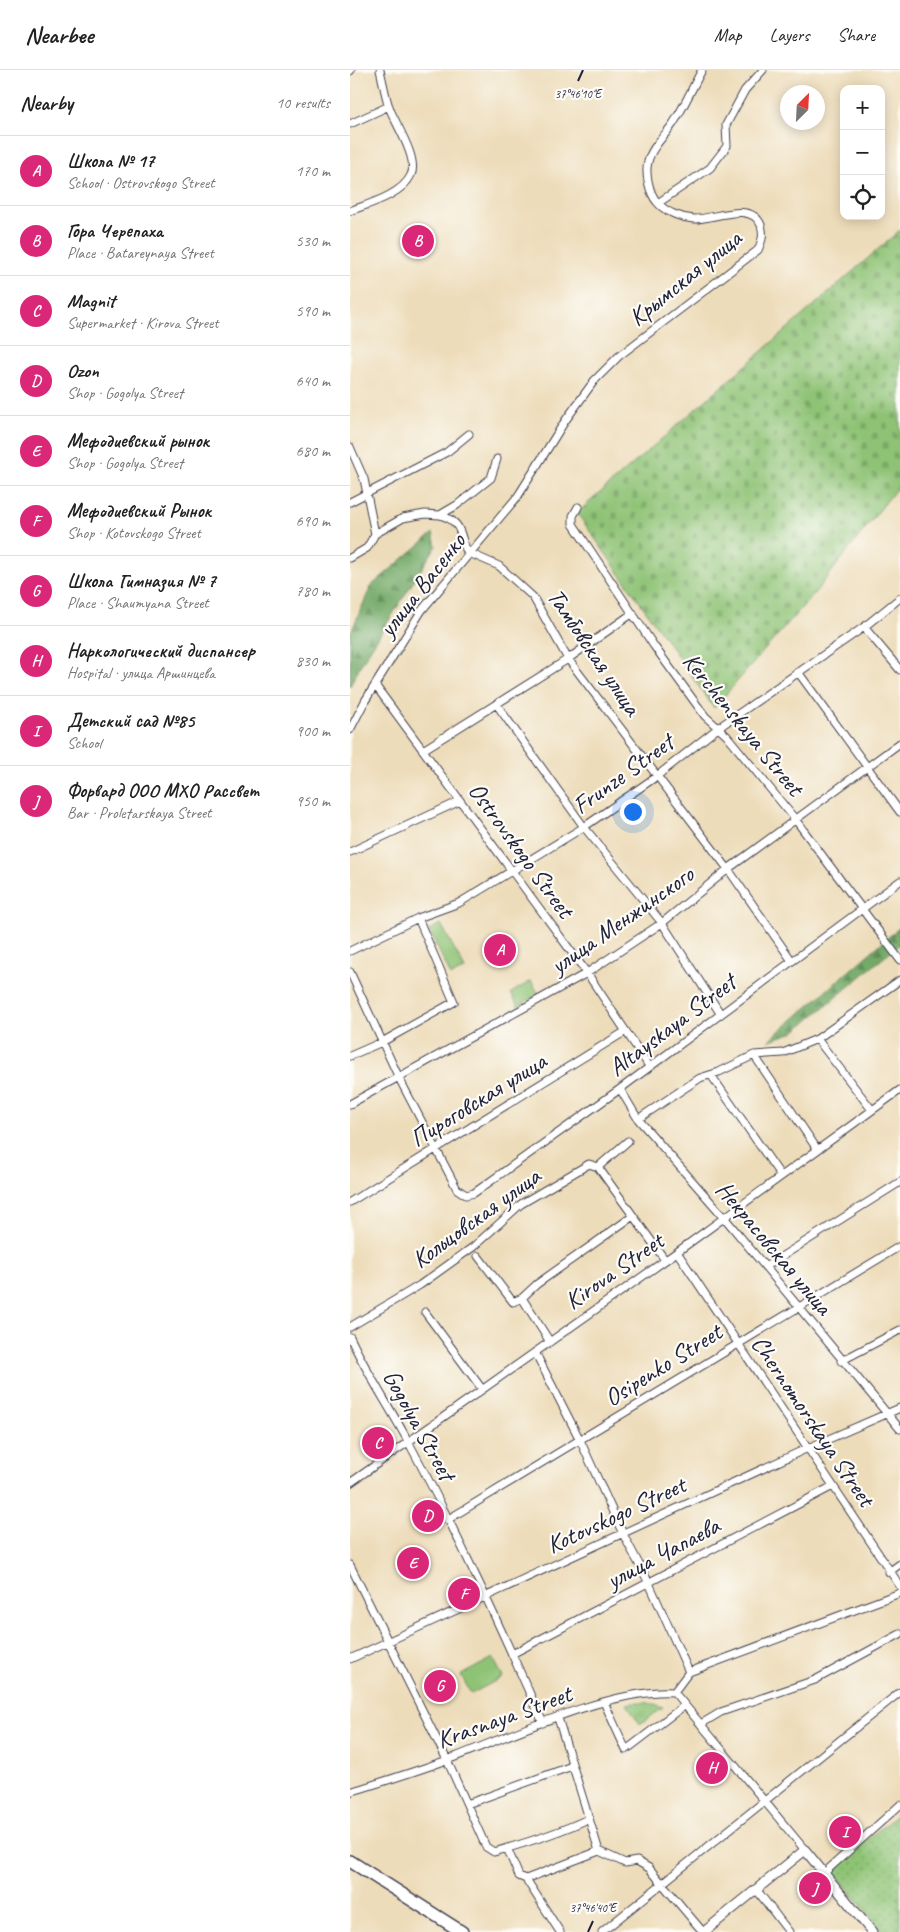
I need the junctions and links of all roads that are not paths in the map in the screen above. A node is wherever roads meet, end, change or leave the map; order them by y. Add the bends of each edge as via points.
1 (380, 70) edge
2 (702, 70) edge
3 (763, 70) edge
4 (389, 106) junction
5 (350, 124) edge
6 (658, 203) junction
7 (350, 211) edge
8 (469, 434) dead end
9 (350, 447) edge
10 (497, 459) dead end
11 (367, 494) junction
12 (518, 496) joint
13 (350, 502) edge
14 (578, 507) dead end
15 (440, 515) junction
16 (374, 534) junction
17 (470, 555) junction
18 (350, 558) edge
19 (900, 598) edge
20 (633, 613) junction
21 (864, 626) junction
22 (568, 659) junction
23 (900, 670) edge
24 (798, 672) junction
25 (375, 685) junction
26 (497, 705) junction
27 (718, 728) junction
28 (350, 730) edge
29 (900, 742) edge
30 (422, 750) junction
31 (866, 766) junction
32 (657, 776) junction
33 (460, 801) junction
34 (900, 812) edge
35 (795, 819) junction
36 (584, 827) junction
37 (350, 852) edge
38 (728, 869) junction
39 (512, 872) junction
40 (900, 881) edge
41 (861, 910) junction
42 (418, 918) junction
43 (662, 923) junction
44 (350, 952) edge
45 (900, 960) edge
46 (792, 961) junction
47 (350, 972) edge
48 (587, 973) junction
49 (900, 980) edge
50 (720, 1013) junction
51 (626, 1031) junction
52 (817, 1039) junction
53 (382, 1042) junction
54 (754, 1055) junction
55 (350, 1056) edge
56 (649, 1066) junction
57 (711, 1075) junction
58 (399, 1078) junction
59 (620, 1089) junction
60 (900, 1090) edge
61 (350, 1104) edge
62 (872, 1110) junction
63 (638, 1119) junction
64 (626, 1143) dead end
65 (817, 1149) junction
66 (437, 1150) junction
67 (598, 1167) junction
68 (780, 1176) junction
69 (900, 1182) edge
70 (350, 1202) edge
71 (633, 1216) junction
72 (723, 1216) junction
73 (900, 1246) edge
74 (676, 1252) junction
75 (478, 1256) dead end
76 (665, 1260) junction
77 (765, 1267) junction
78 (522, 1298) junction
79 (800, 1308) junction
80 (426, 1312) dead end
81 (350, 1327) edge
82 (900, 1330) edge
83 (350, 1337) edge
84 (550, 1342) junction
85 (737, 1343) junction
86 (535, 1352) junction
87 (841, 1361) junction
88 (482, 1389) junction
89 (900, 1408) edge
90 (887, 1414) junction
91 (900, 1429) edge
92 (580, 1440) junction
93 (409, 1442) junction
94 (808, 1448) junction
95 (350, 1483) edge
96 (833, 1486) junction
97 (447, 1520) junction
98 (623, 1534) junction
99 (900, 1564) edge
100 (350, 1565) edge
101 (889, 1572) junction
102 (649, 1583) junction
103 (900, 1586) edge
104 (900, 1594) edge
105 (486, 1597) junction
106 (900, 1634) edge
107 (389, 1643) junction
108 (512, 1654) junction
109 (350, 1659) edge
110 (689, 1672) junction
111 (674, 1692) junction
112 (900, 1692) edge
113 (604, 1702) junction
114 (685, 1705) junction
115 (558, 1718) junction
116 (543, 1723) junction
117 (701, 1724) junction
118 (447, 1760) junction
119 (572, 1766) junction
120 (350, 1792) edge
121 (765, 1801) junction
122 (467, 1804) junction
123 (900, 1805) edge
124 (588, 1819) junction
125 (507, 1848) junction
126 (805, 1850) junction
127 (598, 1851) junction
128 (350, 1861) edge
129 (824, 1873) junction
130 (526, 1879) junction
131 (662, 1883) junction
132 (756, 1889) junction
133 (462, 1932) edge
134 (560, 1932) edge
135 (602, 1932) edge
136 (704, 1932) edge
137 (790, 1932) edge
138 (872, 1932) edge

1 - 4 street
2 - 6 street via 648,162 651,191
3 - 6 street via 745,90 726,124 727,146 710,168
4 - 5 street
4 - 7 street via 411,157 413,170 399,188 372,205
6 - 12 street, Крымская улица via 672,214 694,219 730,213 752,215 760,223 764,238 758,250 619,356 594,382
8 - 11 street via 447,452
9 - 11 street
10 - 15 street via 492,478
11 - 13 street
11 - 16 street
12 - 17 street, улица Васенко
14 - 20 street, Kerchenskaya Street via 573,524
15 - 16 street via 403,518
15 - 17 street via 454,522
16 - 18 street via 367,548
17 - 22 street, Тамбовская улица via 498,566 524,587
17 - 25 street, улица Васенко via 422,610
19 - 21 street, Frunze Street
20 - 22 street
20 - 27 street, Kerchenskaya Street via 705,716
21 - 23 street
21 - 24 street, Frunze Street
22 - 26 street
22 - 32 street, Тамбовская улица
24 - 27 street, Frunze Street
24 - 31 street
25 - 28 street, улица Васенко
25 - 30 street, Ostrovskogo Street
26 - 30 street
26 - 36 street
27 - 32 street, Frunze Street
27 - 35 street, Kerchenskaya Street
29 - 31 street, улица Менжинского
30 - 33 street, Ostrovskogo Street
31 - 34 street
31 - 35 street, улица Менжинского
32 - 36 street, Frunze Street
32 - 38 street, Тамбовская улица
33 - 37 street
33 - 39 street, Ostrovskogo Street
35 - 38 street, улица Менжинского
35 - 41 street, Kerchenskaya Street
36 - 39 street, Frunze Street
36 - 43 street
38 - 43 street, улица Менжинского
38 - 46 street, Тамбовская улица
39 - 42 street, Frunze Street via 459,903
39 - 48 street, Ostrovskogo Street
40 - 41 street, Altayskaya Street
41 - 45 street, Kerchenskaya Street
41 - 46 street, Altayskaya Street
42 - 44 street, Frunze Street
42 - 53 street via 454,1002
43 - 48 street, улица Менжинского
43 - 50 street
46 - 50 street, Altayskaya Street
47 - 53 street
48 - 51 street, Ostrovskogo Street
48 - 58 street, улица Менжинского
49 - 52 street
50 - 56 street, Altayskaya Street
51 - 56 street, Ostrovskogo Street
51 - 66 street, Пироговская улица
52 - 54 street via 783,1053
52 - 62 street
53 - 55 street
53 - 58 street
54 - 57 street
54 - 65 street
56 - 59 street, Altayskaya Street
57 - 63 street via 700,1078
57 - 68 street
58 - 61 street, улица Менжинского
58 - 66 street
59 - 63 street, Некрасовская улица
59 - 66 street, Altayskaya Street via 474,1193 466,1195 458,1189
60 - 62 street, Kirova Street
62 - 65 street, Kirova Street
63 - 72 street, Некрасовская улица
64 - 67 street, Кольцовская улица
65 - 68 street, Kirova Street
66 - 70 street, Пироговская улица
67 - 71 street
67 - 81 street, Кольцовская улица via 589,1164 521,1204 472,1247
68 - 72 street, Kirova Street
69 - 77 street
71 - 76 street
71 - 78 street
72 - 74 street, Kirova Street
72 - 77 street, Некрасовская улица
73 - 79 street, Osipenko Street
74 - 76 street, Kirova Street
74 - 85 street, Chernomorskaya Street
75 - 78 street via 513,1302
76 - 84 street, Kirova Street
77 - 79 street, Некрасовская улица
78 - 84 street
79 - 85 street, Osipenko Street
79 - 87 street, Некрасовская улица
80 - 88 street
82 - 87 street
83 - 93 street, Gogolya Street
84 - 86 street, Kirova Street
85 - 92 street, Osipenko Street
85 - 94 street, Chernomorskaya Street
86 - 88 street, Kirova Street
86 - 92 street
87 - 90 street, Некрасовская улица
88 - 93 street, Kirova Street
89 - 90 street, Kotovskogo Street
90 - 91 street, Некрасовская улица
90 - 94 street, Kotovskogo Street
92 - 97 street, Osipenko Street
92 - 98 street
93 - 95 street, Kirova Street
93 - 97 street, Gogolya Street
94 - 96 street, Chernomorskaya Street
94 - 98 street, Kotovskogo Street
96 - 101 street, Chernomorskaya Street
96 - 102 street, улица Чапаева
97 - 105 street, Gogolya Street
98 - 102 street
98 - 105 street, Kotovskogo Street
99 - 101 street
100 - 107 street
101 - 103 street, Chernomorskaya Street
102 - 108 street, улица Чапаева
102 - 110 street
104 - 110 street
105 - 107 street, Kotovskogo Street
105 - 108 street, Gogolya Street
106 - 117 street via 815,1680 721,1712
107 - 109 street, Kotovskogo Street
107 - 118 street
108 - 116 street, Gogolya Street
110 - 111 street
111 - 113 street, Krasnaya Street via 663,1691
111 - 114 street
112 - 121 street
113 - 114 street via 626,1750
113 - 115 street, Krasnaya Street
114 - 117 street
115 - 116 street, Krasnaya Street
115 - 119 street
116 - 118 street, Krasnaya Street
117 - 121 street
118 - 120 street, Krasnaya Street
118 - 122 street
119 - 122 street
119 - 124 street
121 - 126 street
121 - 131 street
122 - 125 street via 486,1847 490,1851
123 - 129 street
124 - 125 street
124 - 127 street
125 - 130 street via 519,1876
126 - 129 street
126 - 132 street
127 - 130 street
127 - 131 street via 625,1863 637,1862 649,1868
128 - 133 main road
129 - 138 street
130 - 134 street
131 - 135 street
131 - 136 street
132 - 136 street
132 - 137 street

